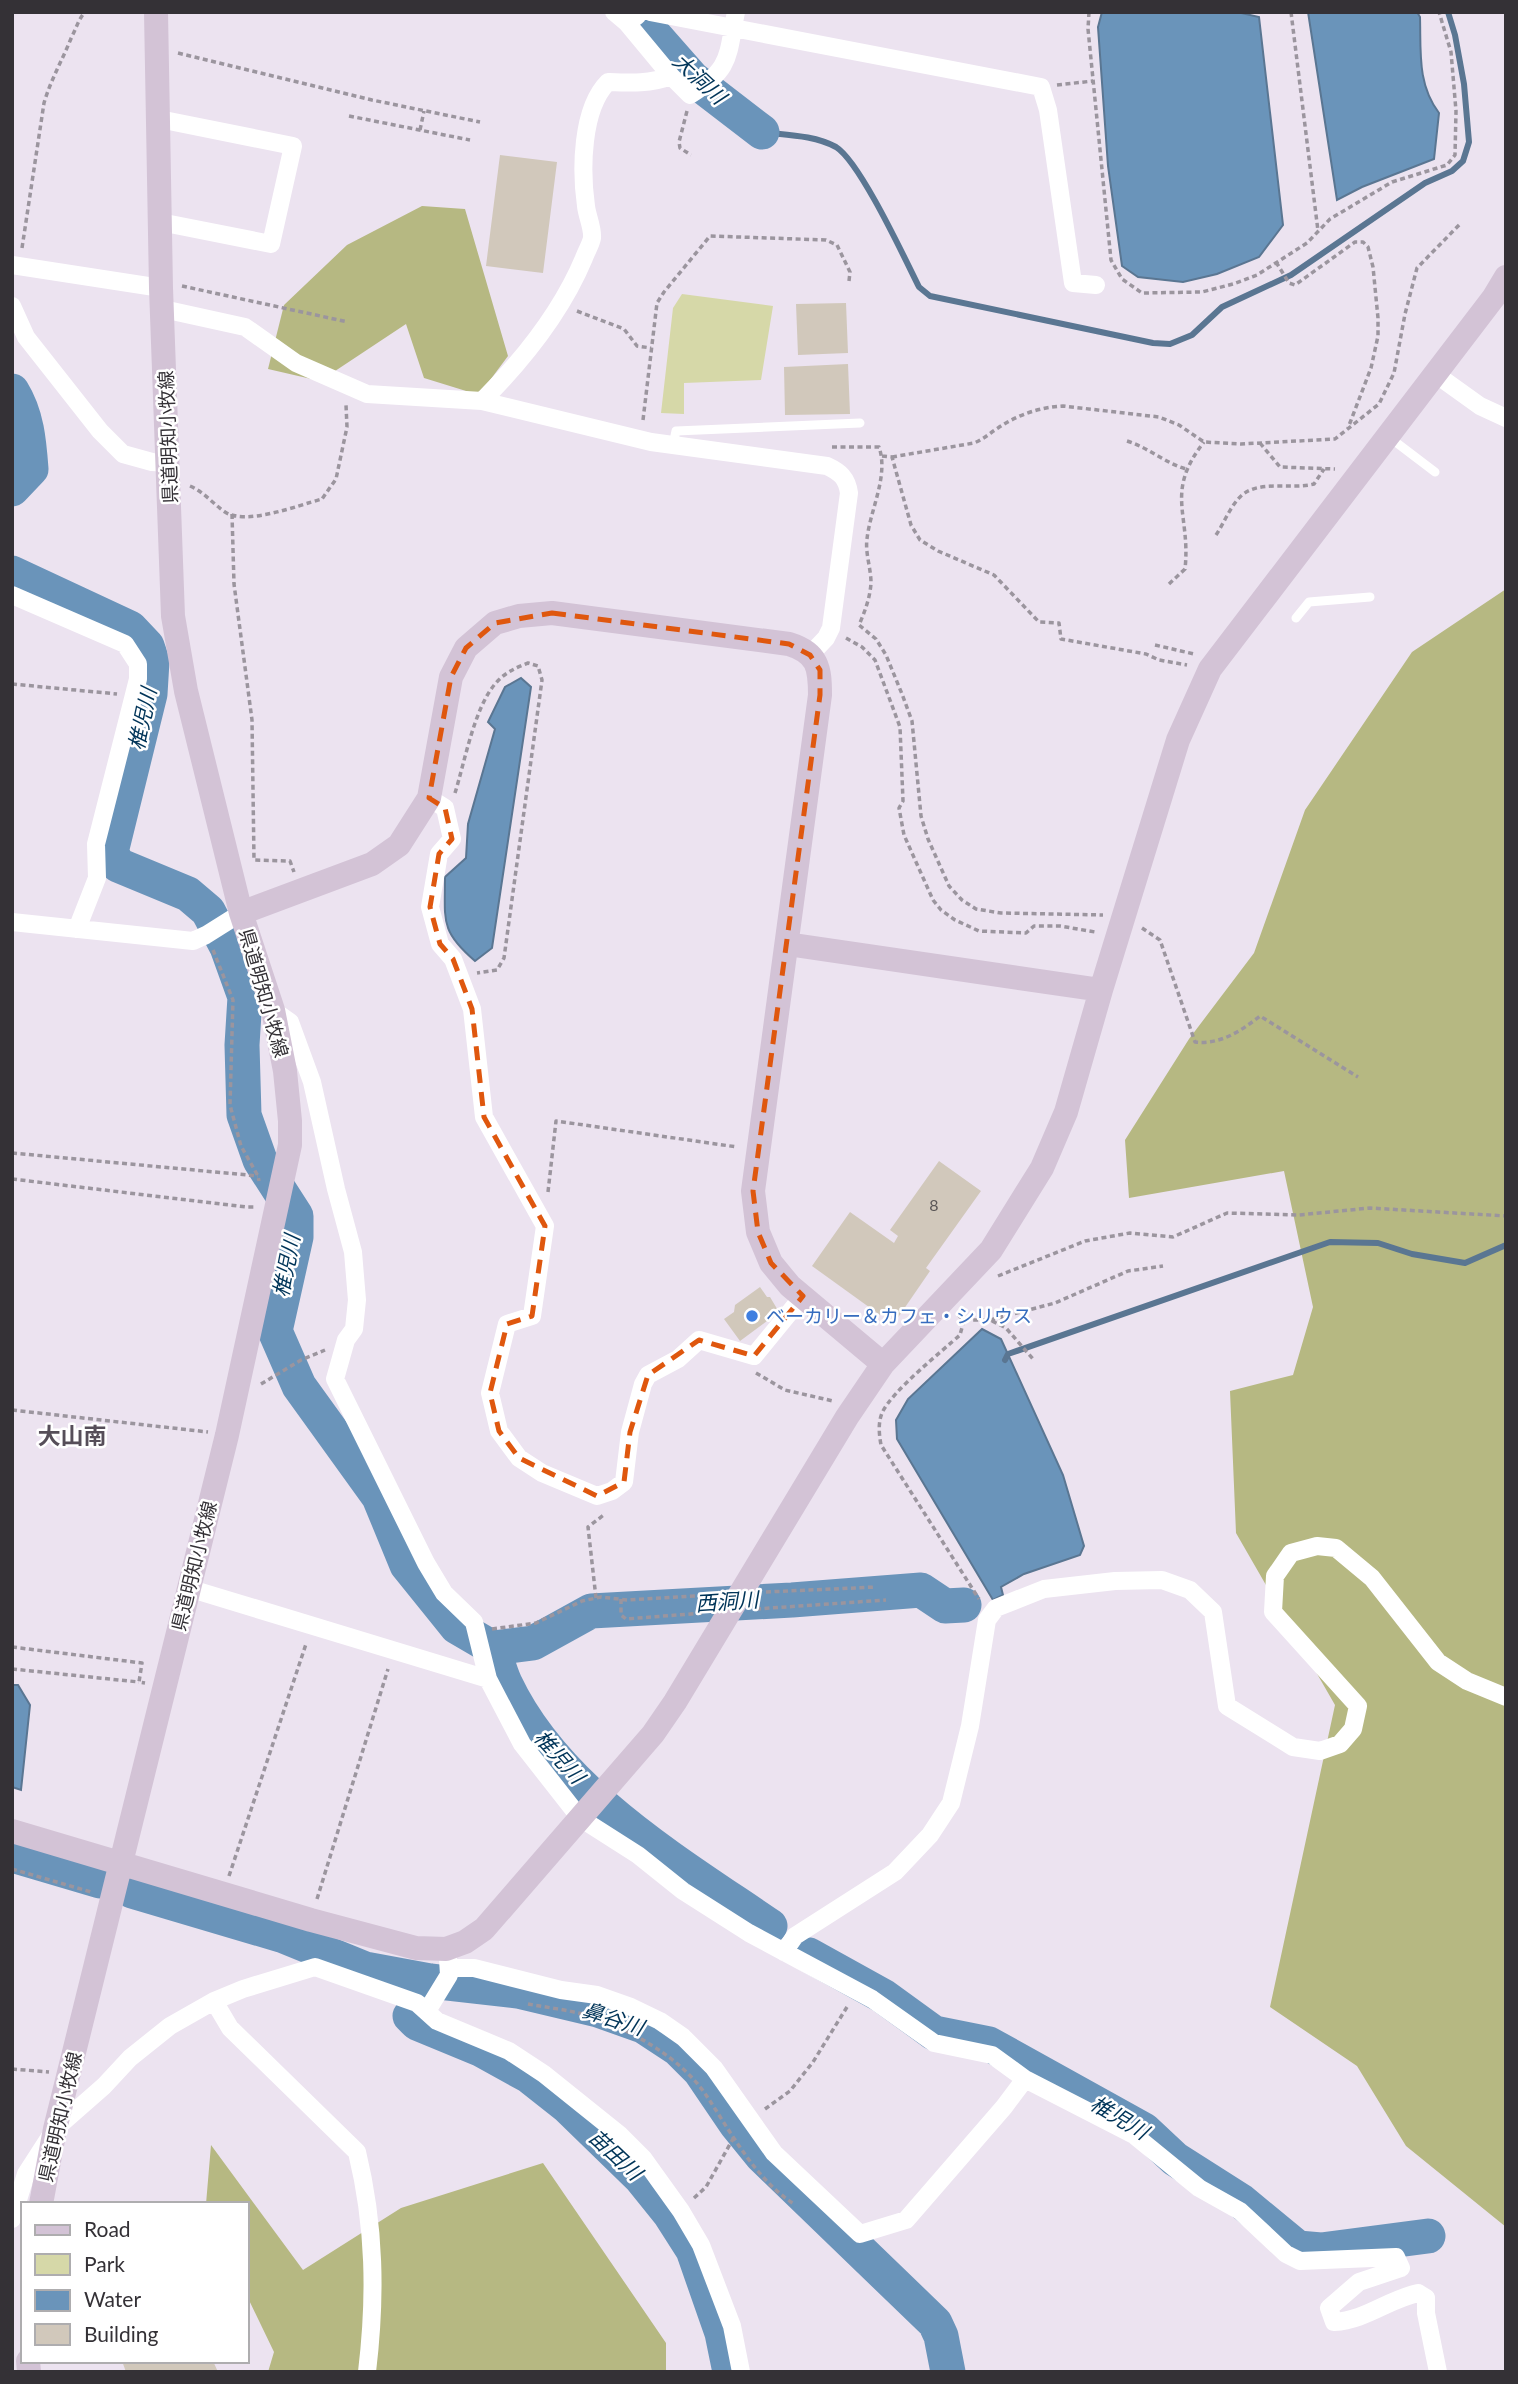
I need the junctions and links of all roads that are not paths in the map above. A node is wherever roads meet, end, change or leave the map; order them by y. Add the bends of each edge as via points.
1 (156, 12) edge
2 (643, 12) edge
3 (650, 12) edge
4 (621, 17) edge
5 (734, 21) edge
6 (671, 76) junction
7 (159, 119) junction
8 (160, 222) junction
9 (13, 265) edge
10 (1506, 277) edge
11 (1096, 285) dead end
12 (162, 292) junction
13 (12, 306) edge
14 (1434, 373) junction
15 (482, 401) junction
16 (1506, 418) edge
17 (860, 423) dead end
18 (1388, 436) junction
19 (673, 445) junction
20 (169, 472) junction
21 (1435, 472) dead end
22 (12, 595) edge
23 (1370, 597) dead end
24 (1296, 618) dead end
25 (810, 655) junction
26 (429, 799) junction
27 (236, 916) junction
28 (12, 922) edge
29 (76, 929) junction
30 (787, 944) junction
31 (1101, 990) junction
32 (273, 1010) junction
33 (803, 1296) junction
34 (883, 1364) junction
35 (188, 1588) junction
36 (488, 1679) junction
37 (1506, 1697) edge
38 (584, 1814) junction
39 (12, 1831) edge
40 (120, 1863) junction
41 (784, 1952) junction
42 (448, 1964) junction
43 (214, 2001) junction
44 (427, 2011) junction
45 (1025, 2079) junction
46 (55, 2129) junction
47 (41, 2202) edge
48 (12, 2219) edge
49 (367, 2372) edge
50 (741, 2372) edge
51 (1438, 2372) edge

1 - 7 street, 県道明知小牧線
2 - 4 street
3 - 5 street
4 - 6 street
5 - 6 street via 727,61 719,74 699,89
5 - 11 street via 1041,87 1073,283
6 - 15 street via 639,84 608,82 603,88 593,111 582,164 592,238 544,330
7 - 8 street, 県道明知小牧線
7 - 8 street via 293,146 271,244
8 - 12 street, 県道明知小牧線
9 - 12 street
10 - 14 street
12 - 15 street via 245,327 296,363 367,394
12 - 20 street, 県道明知小牧線
13 - 20 street via 26,337 100,431 123,454
14 - 16 street via 1479,406
14 - 18 street
15 - 19 street
17 - 19 lane via 676,431
18 - 21 lane
18 - 31 street via 1210,670 1178,740
19 - 25 street via 827,466 843,476 849,493 831,628
20 - 27 street, 県道明知小牧線 via 173,616
22 - 29 street via 125,644 138,664 96,845 97,878
23 - 24 lane via 1309,602
25 - 26 street via 789,644 552,613 495,623 466,648 451,677
25 - 30 street via 820,670 820,695
26 - 27 street via 399,845 372,864
26 - 33 street via 445,808 452,839 439,854 430,907 440,944 453,960 472,1009 484,1117 545,1226 532,1316 507,1324 490,1393 499,1431 519,1458 597,1496 612,1491 624,1482 630,1432 648,1375 678,1359 699,1340 754,1356
27 - 29 street via 193,941
27 - 32 street, 県道明知小牧線
28 - 29 street
30 - 31 street
30 - 33 street via 753,1191 758,1232 771,1263
31 - 34 street via 1066,1112 1042,1168 991,1250
32 - 35 street, 県道明知小牧線 via 290,1121 286,1172 267,1209 227,1434
32 - 36 street via 290,1022 312,1082 353,1252 354,1329 346,1340 335,1379 426,1563 444,1593 474,1622
33 - 34 street
34 - 38 street via 653,1734
35 - 36 street
35 - 40 street, 県道明知小牧線
36 - 38 street via 522,1744
37 - 41 street via 1467,1681 1438,1662 1372,1578 1336,1548 1317,1546 1292,1553 1275,1576 1273,1612 1358,1706 1353,1730 1340,1744 1320,1751 1293,1747 1227,1706 1213,1612 1190,1590 1162,1580 1044,1589 996,1608 990,1616 951,1803 930,1835 895,1872 795,1936
38 - 41 street via 684,1891
38 - 42 street
39 - 40 street
40 - 42 street via 416,1948
40 - 46 street, 県道明知小牧線
41 - 45 street via 872,1999 934,2043 992,2055
42 - 44 street via 439,1994
42 - 45 street via 597,1995 631,2007 683,2037 714,2068 774,2153 860,2234 906,2220
43 - 44 street via 315,1967 417,2003
43 - 46 street via 140,2050
43 - 49 street via 230,2028 357,2152 373,2255
44 - 50 street via 437,2021 509,2051 544,2074 643,2158 701,2245 732,2326
45 - 51 street via 1134,2135 1199,2188 1240,2211 1286,2254 1300,2261 1396,2257 1401,2269 1359,2282 1328,2308 1334,2322 1353,2321 1418,2293 1426,2298
46 - 47 street, 県道明知小牧線
46 - 48 street via 26,2174

